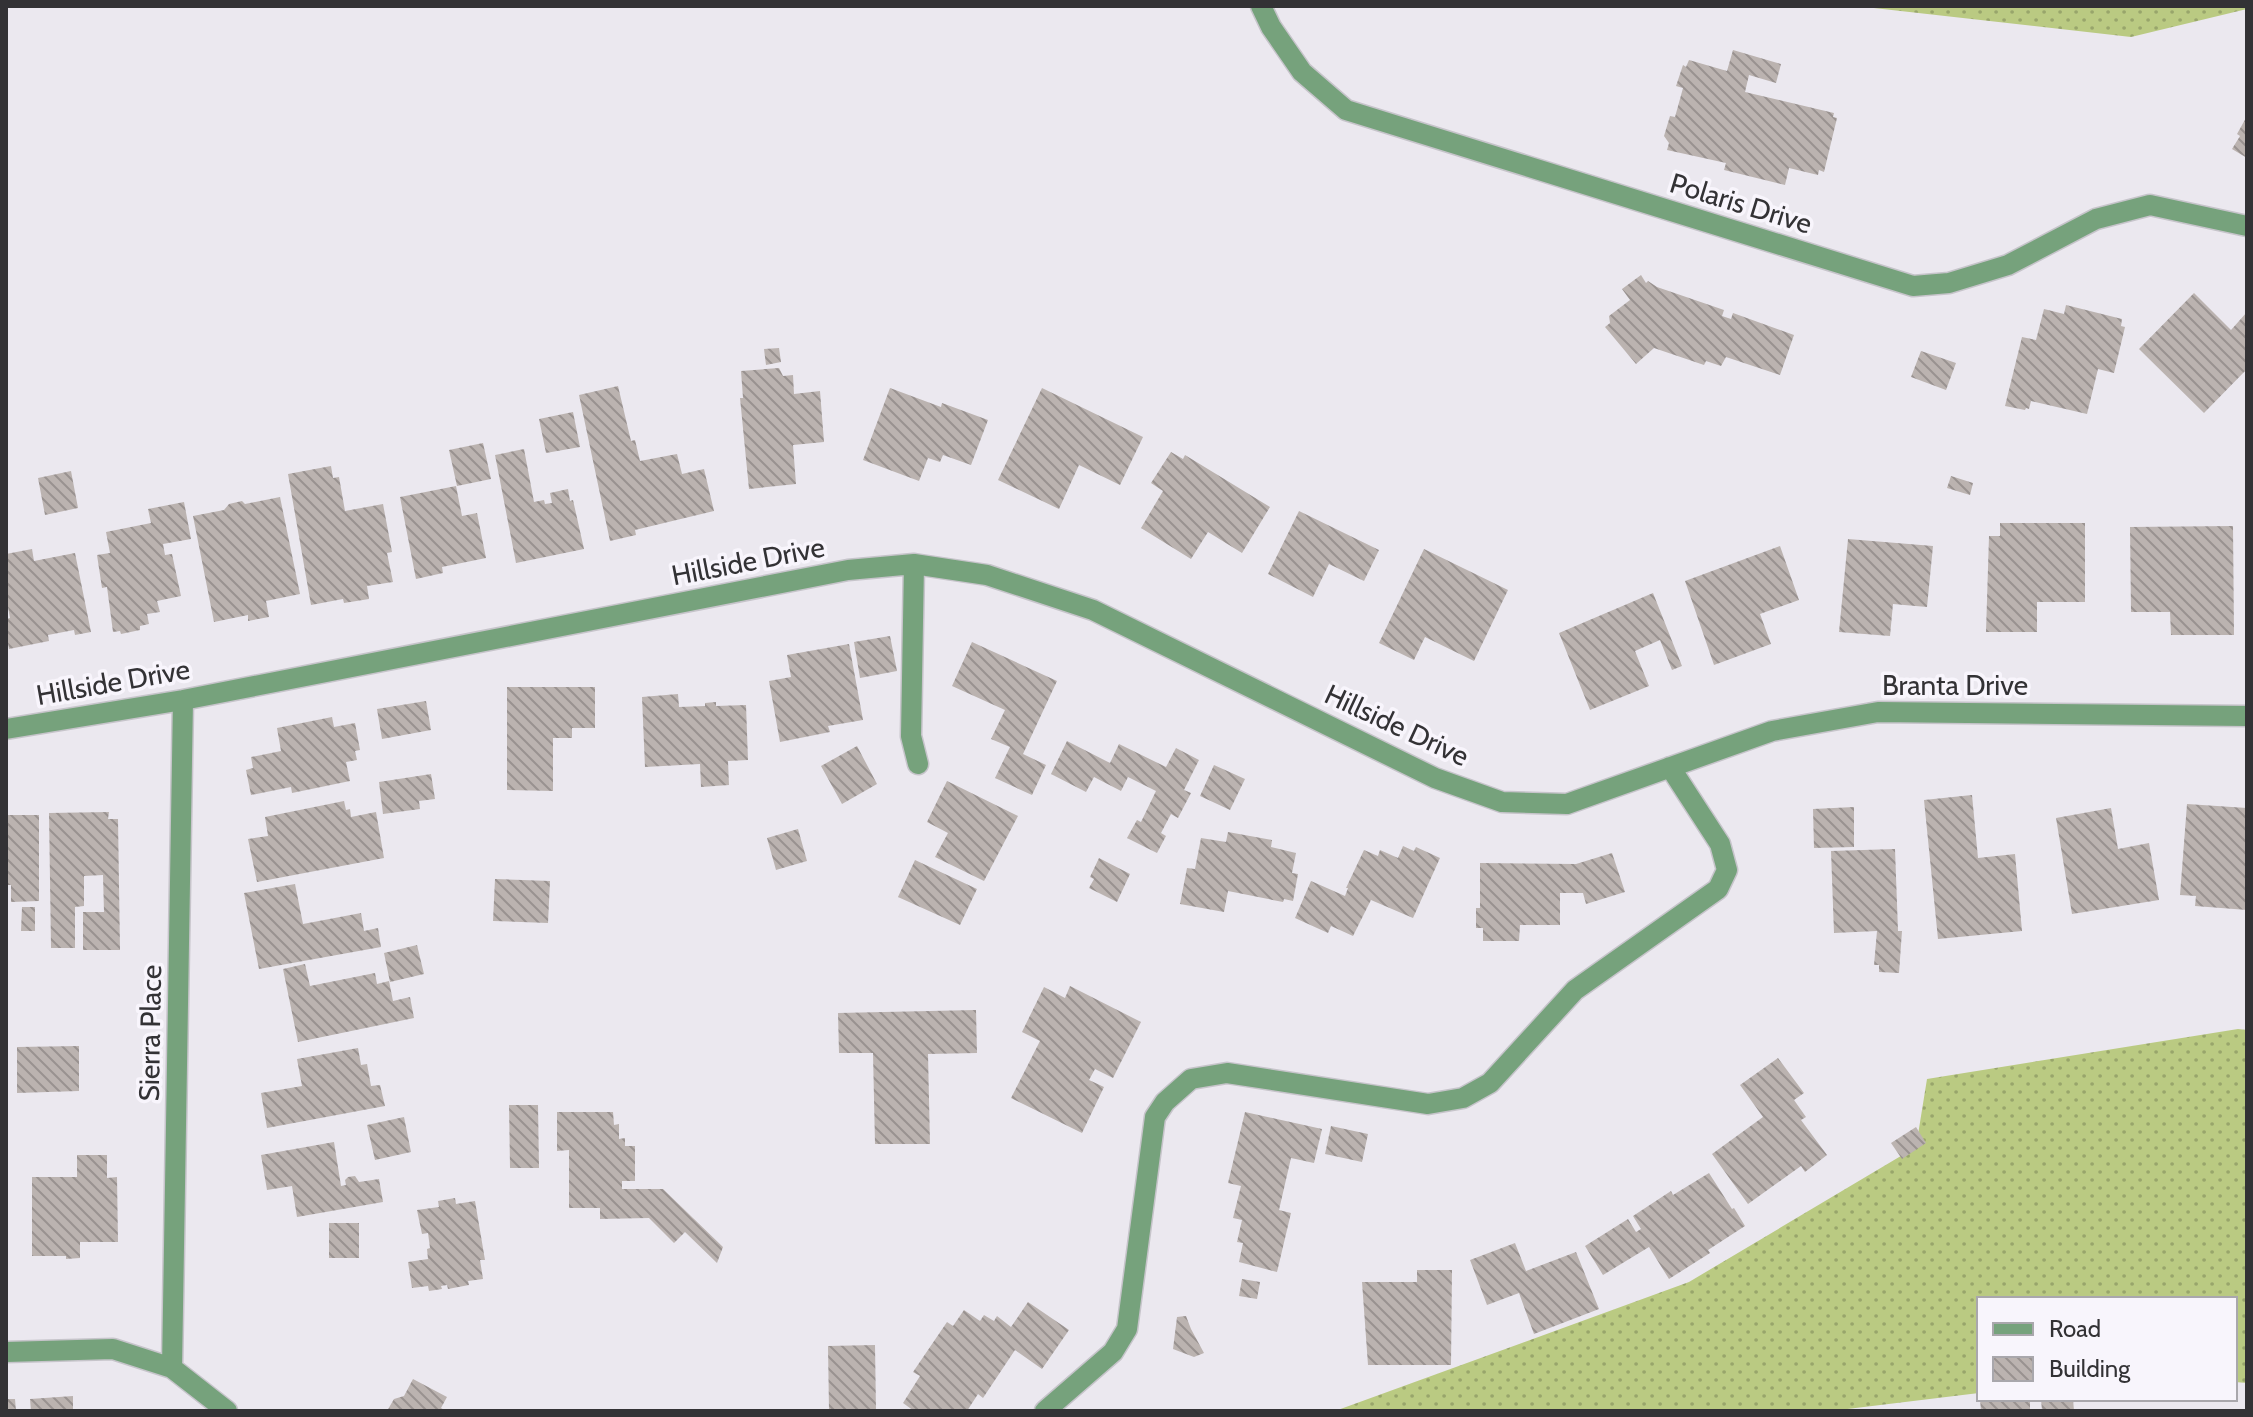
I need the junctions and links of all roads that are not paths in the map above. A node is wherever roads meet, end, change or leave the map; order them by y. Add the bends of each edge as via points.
1 (1261, 6) edge
2 (2247, 226) edge
3 (914, 564) junction
4 (183, 700) junction
5 (2247, 716) edge
6 (6, 729) edge
7 (918, 764) dead end
8 (1670, 767) junction
9 (6, 1352) edge
10 (172, 1368) junction
11 (227, 1411) edge
12 (1045, 1411) edge

1 - 2 street, Polaris Drive via 1302,72 1346,110 1913,286 1949,283 2008,265 2096,219 2150,205
3 - 4 street, Hillside Drive via 848,570
3 - 7 street via 911,736
3 - 8 street, Hillside Drive via 987,575 1093,610 1435,778 1502,802 1567,804
4 - 6 street, Hillside Drive
4 - 10 street, Sierra Place
5 - 8 street, Branta Drive via 1878,712 1772,731
8 - 12 street via 1720,844 1727,870 1718,889 1575,990 1490,1083 1463,1098 1428,1104 1227,1073 1191,1079 1165,1102 1155,1117 1127,1329 1113,1352
9 - 10 street via 113,1349
10 - 11 street

